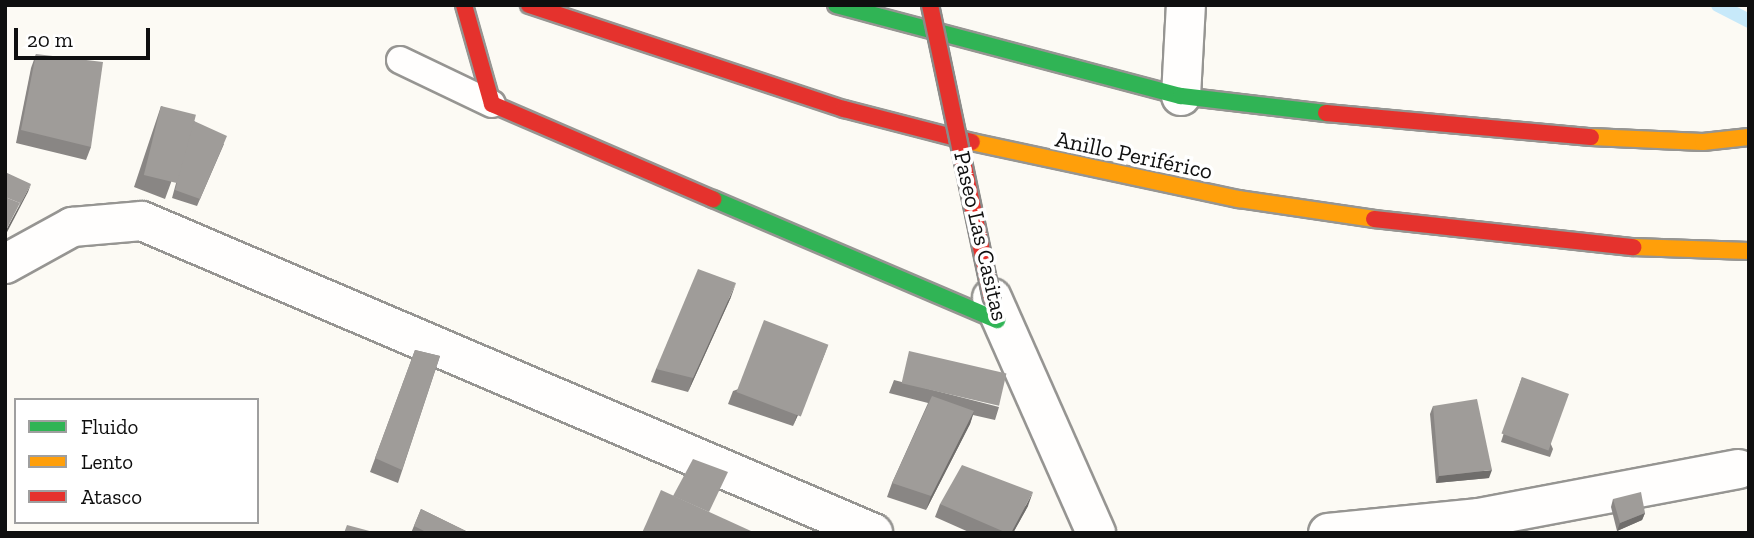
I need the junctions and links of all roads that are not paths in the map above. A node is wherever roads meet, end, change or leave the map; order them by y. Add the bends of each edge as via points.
1 (464, 5) edge
2 (529, 5) edge
3 (835, 5) edge
4 (930, 5) edge
5 (1185, 5) edge
6 (400, 60) dead end
7 (1181, 96) junction
8 (492, 104) junction
9 (1749, 136) edge
10 (1749, 251) edge
11 (5, 264) edge
12 (995, 309) junction
13 (1738, 469) dead end
14 (873, 533) edge
15 (1096, 533) edge
16 (1328, 533) edge

1 - 8 main road
2 - 10 main road, Anillo Periférico via 844,109 1062,165 1239,200 1478,234 1721,254
3 - 7 main road
4 - 12 main road, Paseo Las Casitas, bridge
5 - 7 street
6 - 8 lane
7 - 9 main road via 1499,133 1703,142
8 - 12 main road
11 - 14 street via 72,227 110,219 142,221
12 - 15 street, Paseo Las Casitas
13 - 16 street via 1479,518

